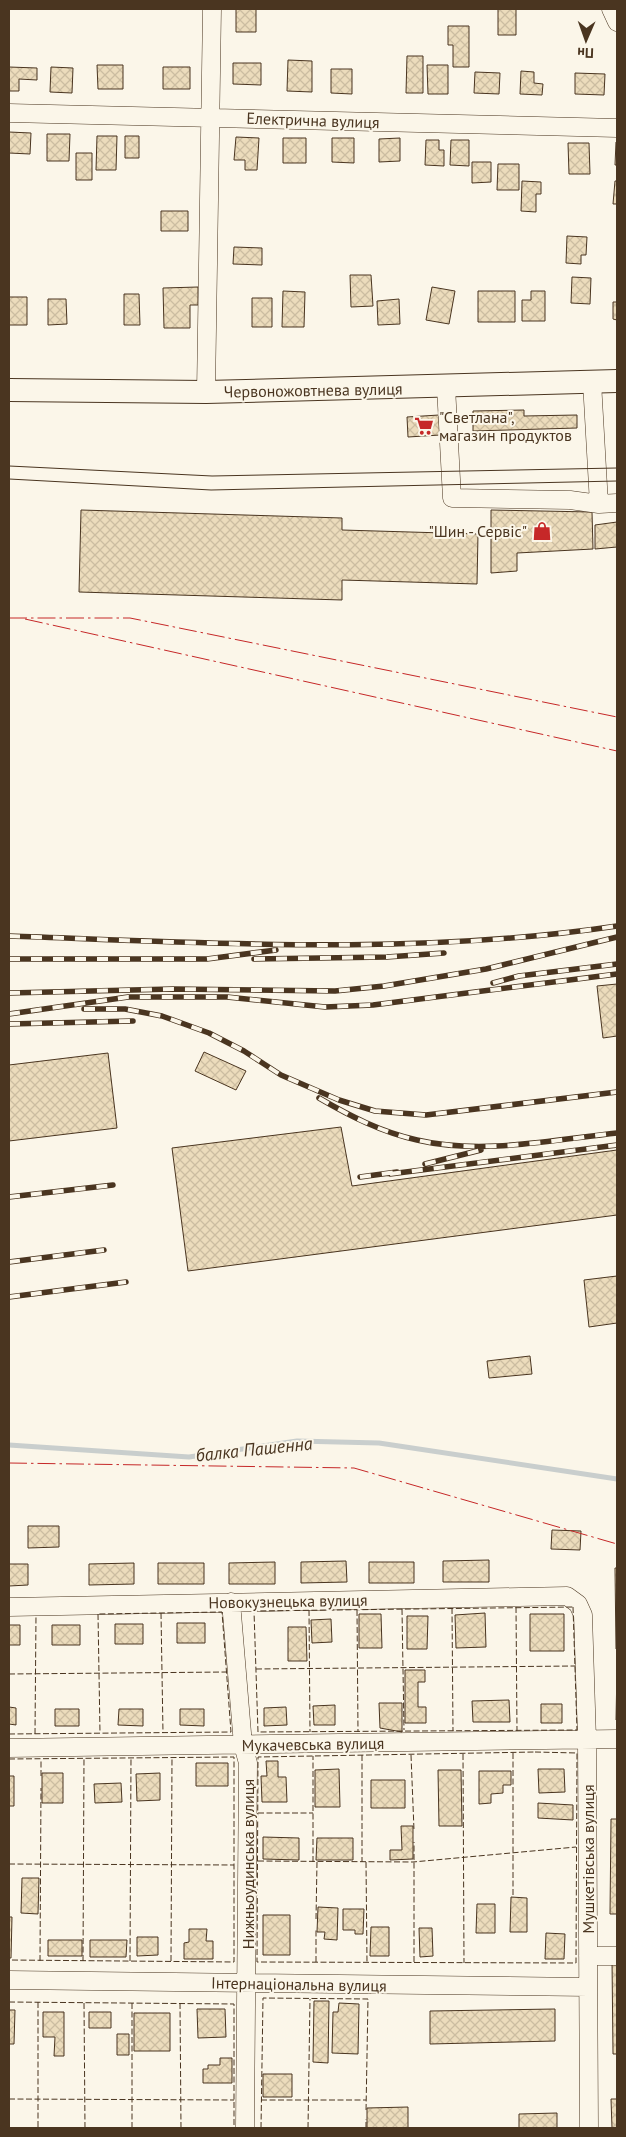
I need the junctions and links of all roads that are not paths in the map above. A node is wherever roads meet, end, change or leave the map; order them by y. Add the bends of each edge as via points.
1 (212, 9) edge
2 (611, 9) edge
3 (617, 22) edge
4 (9, 113) edge
5 (210, 117) junction
6 (617, 128) edge
7 (617, 381) edge
8 (592, 382) junction
9 (446, 387) junction
10 (9, 390) edge
11 (206, 392) junction
12 (617, 503) edge
13 (599, 504) junction
14 (567, 1596) joint
15 (231, 1602) junction
16 (9, 1607) edge
17 (617, 1739) edge
18 (588, 1740) junction
19 (243, 1745) junction
20 (9, 1748) edge
21 (588, 1956) junction
22 (617, 1956) edge
23 (9, 1980) edge
24 (247, 1984) junction
25 (588, 1987) junction
26 (245, 2128) edge
27 (589, 2128) edge

1 - 5 street
2 - 3 street
4 - 5 street, Електрична вулиця
5 - 6 street, Електрична вулиця
5 - 11 street
7 - 8 main road, Червоножовтнева вулиця
8 - 9 main road, Червоножовтнева вулиця
8 - 13 street
9 - 11 main road, Червоножовтнева вулиця
9 - 13 street via 452,498 570,500
10 - 11 main road, Червоножовтнева вулиця
12 - 13 street
14 - 15 street, Новокузнецька вулиця
14 - 18 street, Мушкетівська вулиця via 578,1604 583,1615
15 - 16 street, Новокузнецька вулиця
15 - 19 street, Нижньоудинська вулиця
17 - 18 street, Мукачевська вулиця
18 - 19 street, Мукачевська вулиця
18 - 21 street, Мушкетівська вулиця
19 - 20 street, Мукачевська вулиця
19 - 24 street, Нижньоудинська вулиця via 248,1762
21 - 22 street
21 - 25 street, Мушкетівська вулиця
23 - 24 street, Інтернаціональна вулиця
24 - 25 street, Інтернаціональна вулиця
24 - 26 street, Нижньоудинська вулиця
25 - 27 street, Мушкетівська вулиця

